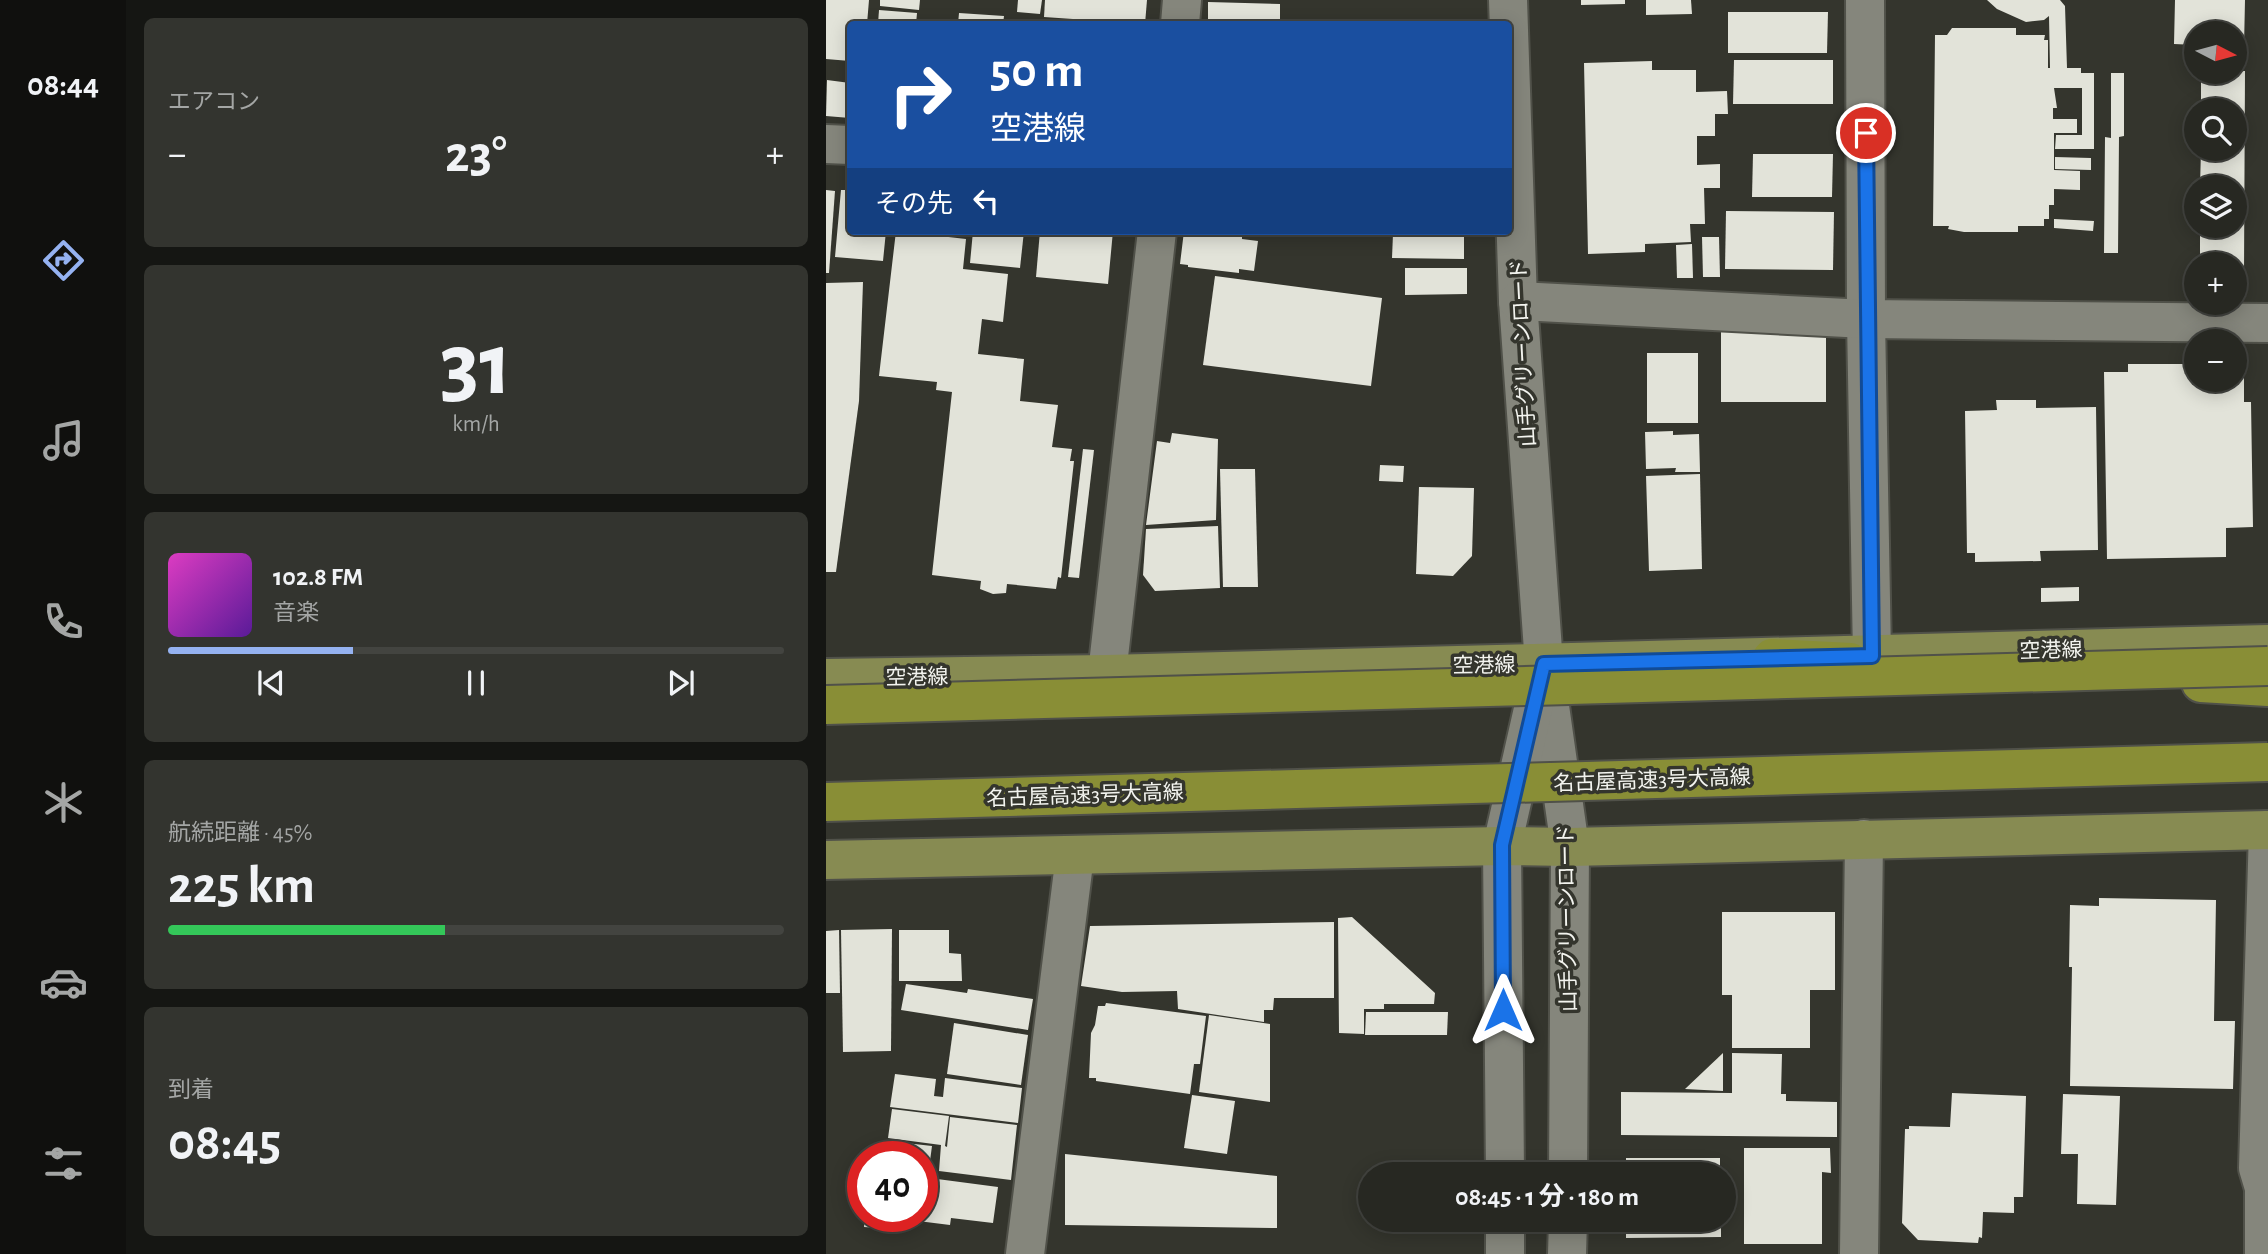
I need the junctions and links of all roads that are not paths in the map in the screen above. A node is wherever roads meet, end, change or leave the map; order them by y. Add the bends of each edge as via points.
1 (1182, 0) edge
2 (1508, 0) edge
3 (1865, 0) edge
4 (1180, 21) edge
5 (1508, 21) edge
6 (826, 144) edge
7 (847, 145) edge
8 (1512, 184) edge
9 (1157, 235) edge
10 (1518, 301) junction
11 (1866, 319) junction
12 (2268, 323) edge
13 (2268, 644) edge
14 (1872, 656) junction
15 (1772, 658) junction
16 (1544, 664) junction
17 (2268, 666) edge
18 (1107, 674) junction
19 (826, 678) edge
20 (2268, 687) edge
21 (826, 705) edge
22 (2268, 762) edge
23 (826, 802) edge
24 (2268, 830) edge
25 (1864, 839) junction
26 (1502, 845) junction
27 (1570, 847) junction
28 (1076, 855) junction
29 (826, 860) edge
30 (1505, 1162) edge
31 (1568, 1162) edge
32 (1505, 1232) edge
33 (1567, 1232) edge
34 (1025, 1254) edge
35 (1505, 1254) edge
36 (1567, 1254) edge
37 (1859, 1254) edge
38 (2264, 1254) edge

1 - 4 street
2 - 5 street, 山手グリーンロード
3 - 11 street
6 - 7 street
8 - 10 street, 山手グリーンロード
9 - 18 street
10 - 11 street
10 - 16 street, 山手グリーンロード
11 - 12 street
11 - 14 street
13 - 14 main road, 空港線
14 - 15 main road, 空港線
15 - 16 main road, 空港線
15 - 20 highway, bridge
16 - 18 main road, 空港線
16 - 26 street, 山手グリーンロード
16 - 27 street, 山手グリーンロード
17 - 21 highway, bridge
18 - 19 main road, 空港線
22 - 23 highway, 名古屋高速3号大高線, bridge
24 - 25 main road
24 - 38 street via 2258,1168 2264,1188
25 - 27 main road
25 - 37 street
26 - 27 main road
26 - 28 main road
26 - 30 street, 山手グリーンロード
27 - 31 street, 山手グリーンロード
28 - 29 main road
28 - 34 street
32 - 35 street
33 - 36 street

